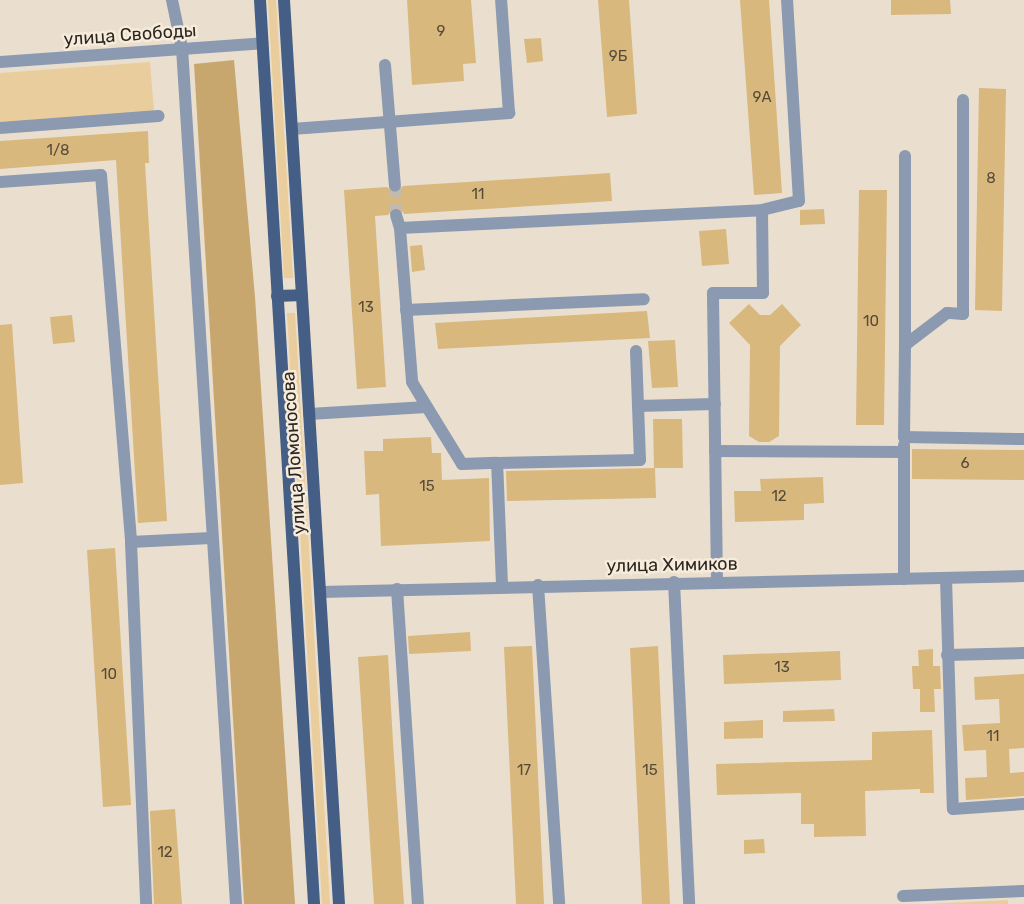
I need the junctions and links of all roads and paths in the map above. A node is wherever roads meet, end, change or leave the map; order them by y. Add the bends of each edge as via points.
1 (172, 0) edge
2 (260, 0) edge
3 (284, 0) edge
4 (501, 0) edge
5 (787, 0) edge
6 (262, 43) junction
7 (182, 48) junction
8 (0, 62) edge
9 (385, 65) dead end
10 (963, 100) dead end
11 (159, 116) dead end
12 (390, 122) junction
13 (0, 128) edge
14 (292, 129) junction
15 (905, 156) dead end
16 (0, 182) edge
17 (395, 186) tunnel mouth
18 (762, 210) junction
19 (396, 215) tunnel mouth
20 (400, 228) junction
21 (302, 295) junction
22 (278, 296) junction
23 (644, 299) dead end
24 (406, 310) junction
25 (905, 346) junction
26 (636, 351) dead end
27 (715, 404) junction
28 (638, 406) junction
29 (427, 407) junction
30 (309, 414) junction
31 (904, 437) junction
32 (1024, 439) edge
33 (715, 451) junction
34 (904, 452) junction
35 (497, 464) junction
36 (211, 538) junction
37 (131, 542) junction
38 (1024, 576) edge
39 (946, 578) junction
40 (904, 579) junction
41 (674, 582) junction
42 (717, 582) junction
43 (538, 585) junction
44 (502, 586) junction
45 (396, 589) junction
46 (320, 592) junction
47 (1024, 653) edge
48 (948, 655) junction
49 (1024, 804) edge
50 (1024, 891) edge
51 (903, 896) dead end
52 (146, 904) edge
53 (236, 904) edge
54 (314, 904) edge
55 (338, 904) edge
56 (418, 904) edge
57 (559, 904) edge
58 (689, 904) edge

1 - 7 street
2 - 6 main road, улица Ломоносова
3 - 14 main road, улица Ломоносова
4 - 12 street via 508,113
5 - 18 street via 798,201
6 - 7 street, улица Свободы
6 - 22 main road, улица Ломоносова
7 - 8 street, улица Свободы
7 - 36 street
9 - 12 street
10 - 25 street via 963,314 947,313
11 - 13 street
12 - 14 street
12 - 17 street
14 - 21 main road, улица Ломоносова
15 - 25 street
16 - 37 street via 101,175
18 - 20 street
18 - 27 street via 763,293 713,293
19 - 20 street
20 - 24 street
21 - 22 main road
21 - 30 main road, улица Ломоносова
22 - 54 main road, улица Ломоносова
23 - 24 street
24 - 29 street via 412,382
25 - 31 street
26 - 28 street
27 - 28 street
27 - 33 street
28 - 35 street via 640,460
29 - 30 street
29 - 35 street via 462,464
30 - 46 main road, улица Ломоносова
31 - 32 street
31 - 34 street
33 - 34 street
33 - 42 street
34 - 40 street
35 - 44 street
36 - 37 street
36 - 53 street
37 - 52 street
38 - 39 street, улица Химиков
39 - 40 street, улица Химиков
39 - 48 street
40 - 42 street, улица Химиков
41 - 42 street, улица Химиков
41 - 43 street, улица Химиков
41 - 58 street
43 - 44 street, улица Химиков
43 - 57 street
44 - 45 street, улица Химиков
45 - 46 street, улица Химиков
45 - 56 street
46 - 55 main road, улица Ломоносова
47 - 48 street
48 - 49 street via 953,809
50 - 51 street

